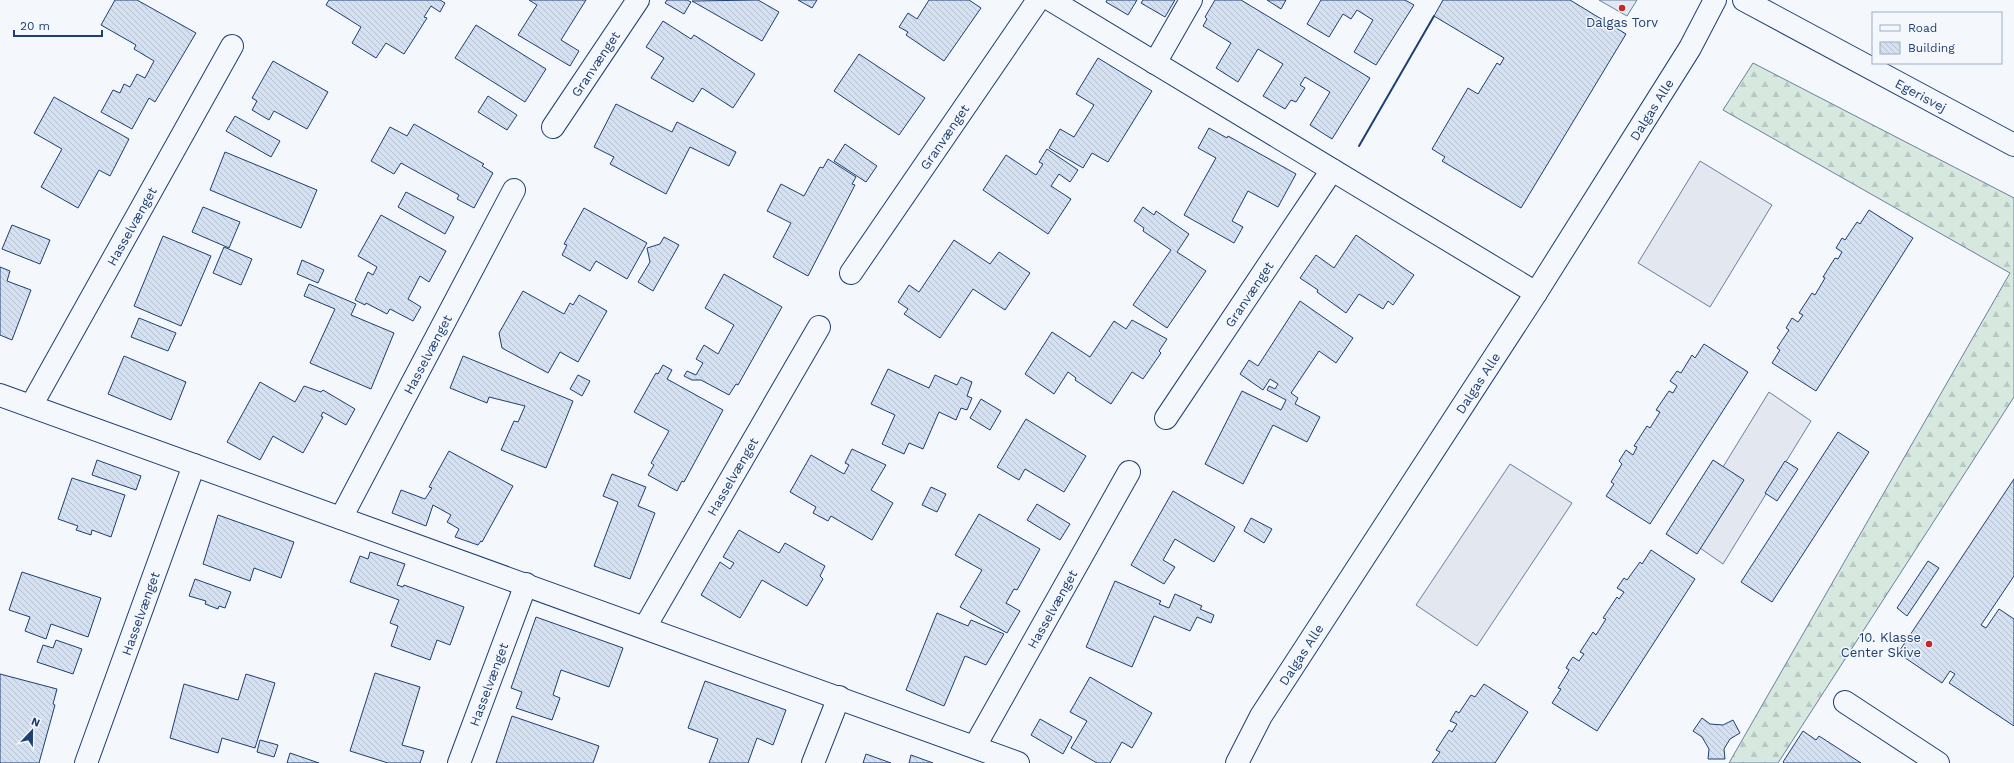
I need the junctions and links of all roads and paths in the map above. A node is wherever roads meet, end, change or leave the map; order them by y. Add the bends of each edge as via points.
1 (638, 0) edge
2 (1038, 0) edge
3 (1051, 0) edge
4 (1191, 0) edge
5 (1715, 0) edge
6 (1744, 0) edge
7 (232, 46) dead end
8 (1155, 63) junction
9 (553, 127) dead end
10 (2014, 145) edge
11 (1332, 170) junction
12 (514, 190) dead end
13 (851, 273) dead end
14 (1536, 293) junction
15 (820, 327) dead end
16 (0, 395) edge
17 (31, 406) junction
18 (1166, 418) dead end
19 (194, 465) junction
20 (1129, 472) dead end
21 (341, 518) junction
22 (526, 584) junction
23 (645, 627) junction
24 (839, 697) junction
25 (1845, 702) dead end
26 (975, 746) junction
27 (86, 763) edge
28 (459, 763) edge
29 (813, 763) edge
30 (1018, 763) edge
31 (1237, 763) edge
32 (1938, 763) edge

1 - 9 street, Granvænget
2 - 13 street, Granvænget
3 - 8 street
4 - 8 street
5 - 14 street, Dalgas Alle via 1690,48
6 - 10 street, Egerisvej
7 - 17 street, Hasselvænget
8 - 11 street
11 - 14 street
11 - 18 street, Granvænget
12 - 21 street, Hasselvænget
14 - 31 street, Dalgas Alle via 1261,716
15 - 23 street, Hasselvænget
16 - 17 street
17 - 19 street
19 - 21 street
19 - 27 street, Hasselvænget
20 - 26 street, Hasselvænget
21 - 22 street
22 - 23 street
22 - 28 street, Hasselvænget
23 - 24 street
24 - 26 street
24 - 29 street
25 - 32 street
26 - 30 street

